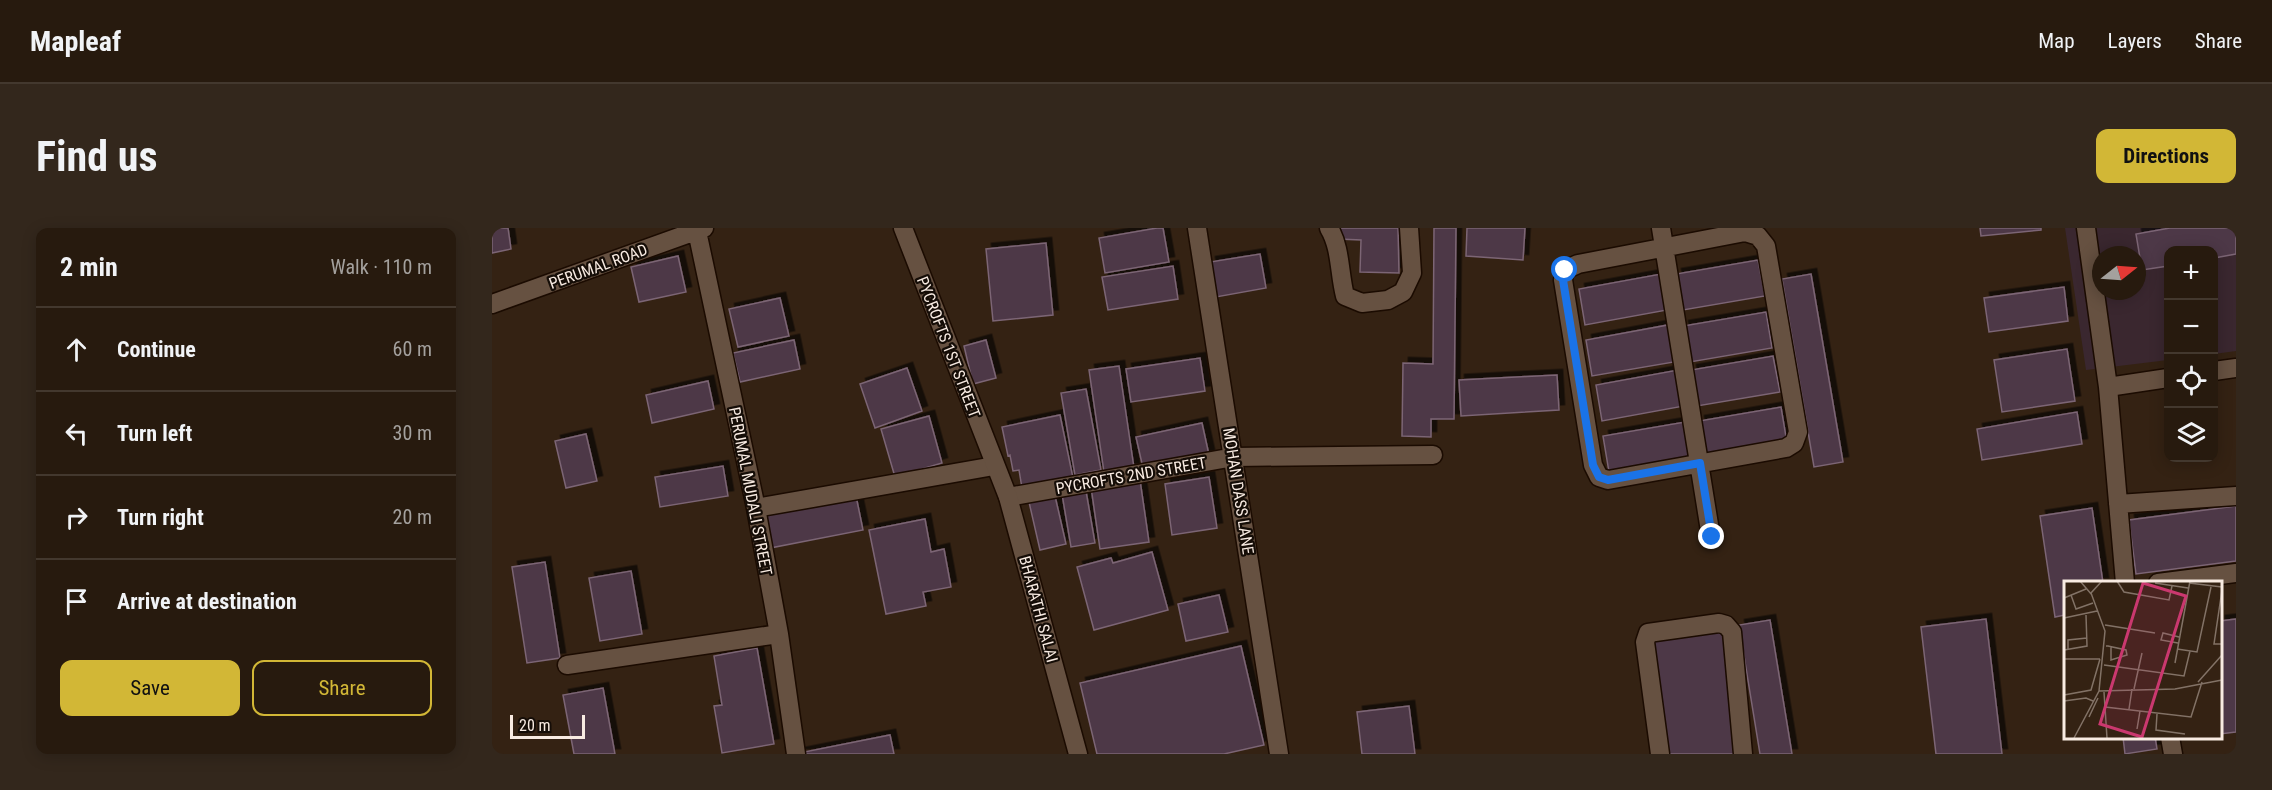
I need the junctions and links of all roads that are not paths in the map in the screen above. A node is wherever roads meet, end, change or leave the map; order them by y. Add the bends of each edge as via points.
1 (903, 228) edge
2 (1197, 228) edge
3 (1329, 228) edge
4 (1409, 228) edge
5 (1661, 228) edge
6 (2086, 228) edge
7 (701, 229) edge
8 (1665, 247) junction
9 (492, 304) edge
10 (2236, 368) edge
11 (2218, 370) edge
12 (2164, 379) edge
13 (2108, 387) junction
14 (1433, 455) dead end
15 (1234, 457) junction
16 (1700, 463) junction
17 (994, 466) junction
18 (2236, 496) edge
19 (1008, 497) junction
20 (2118, 504) junction
21 (756, 508) junction
22 (1712, 537) dead end
23 (2236, 573) edge
24 (2125, 581) edge
25 (2174, 581) edge
26 (778, 634) junction
27 (567, 665) dead end
28 (2170, 739) edge
29 (796, 754) edge
30 (1078, 754) edge
31 (1280, 754) edge
32 (1660, 754) edge
33 (1743, 754) edge
34 (2173, 754) edge

1 - 17 street, PYCROFTS 1ST STREET
2 - 15 street, MOHAN DASS LANE
3 - 4 street via 1336,240 1345,296 1362,303 1388,300 1403,292 1412,273
5 - 8 street
6 - 13 street
7 - 9 street, PERUMAL ROAD
7 - 21 street, PERUMAL MUDALI STREET
8 - 16 street
8 - 16 street via 1745,232 1758,236 1766,246 1798,432 1794,443 1786,447
8 - 16 street via 1578,264 1565,270 1563,280 1593,465 1599,477 1608,480
10 - 11 street
12 - 13 street
13 - 20 street
14 - 15 street, PYCROFTS 2ND STREET
15 - 19 street, PYCROFTS 2ND STREET
15 - 31 street, MOHAN DASS LANE
16 - 22 street
17 - 19 street, BHARATHI SALAI
17 - 21 street
18 - 20 street
19 - 30 street, BHARATHI SALAI
20 - 24 street
21 - 26 street, PERUMAL MUDALI STREET
23 - 25 street
26 - 27 street
26 - 29 street, PERUMAL MUDALI STREET
28 - 34 street
32 - 33 street via 1645,642 1648,633 1719,623 1732,632

